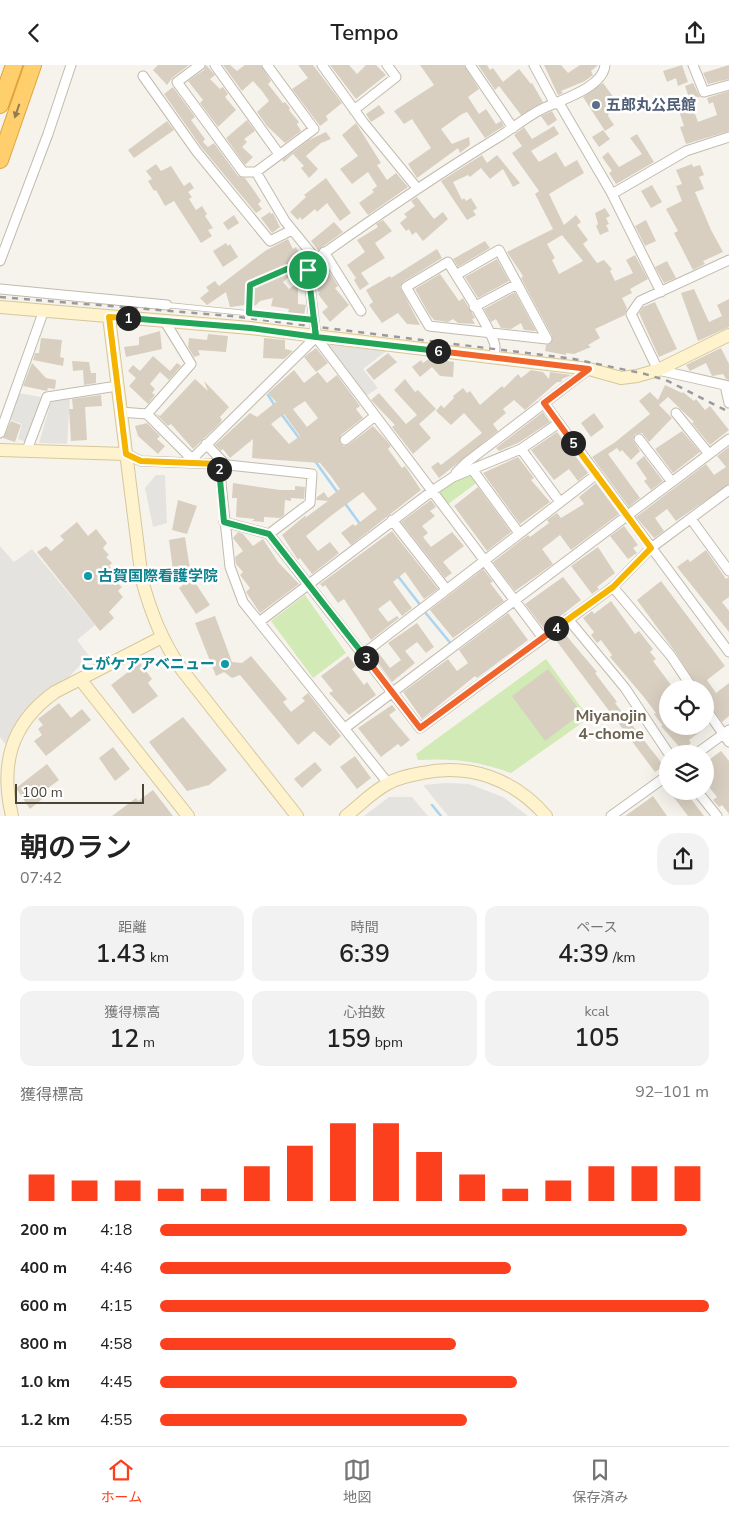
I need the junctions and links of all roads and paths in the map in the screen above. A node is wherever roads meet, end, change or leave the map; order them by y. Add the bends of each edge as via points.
1 (14, 65) edge
2 (33, 65) edge
3 (70, 65) edge
4 (200, 65) edge
5 (215, 65) edge
6 (267, 65) edge
7 (322, 65) edge
8 (387, 65) edge
9 (470, 65) edge
10 (534, 65) edge
11 (605, 65) edge
12 (693, 65) edge
13 (143, 76) dead end
14 (729, 85) edge
15 (557, 104) junction
16 (0, 105) edge
17 (354, 110) junction
18 (513, 128) junction
19 (729, 137) edge
20 (279, 154) junction
21 (0, 160) edge
22 (256, 172) junction
23 (417, 188) junction
24 (612, 194) junction
25 (292, 230) junction
26 (324, 253) junction
27 (316, 259) junction
28 (729, 260) edge
29 (0, 261) edge
30 (308, 270) junction
31 (456, 275) junction
32 (518, 284) junction
33 (0, 289) edge
34 (661, 292) junction
35 (167, 305) joint
36 (0, 307) edge
37 (474, 307) junction
38 (44, 310) junction
39 (361, 311) dead end
40 (249, 313) junction
41 (109, 317) junction
42 (164, 320) junction
43 (314, 320) junction
44 (489, 333) junction
45 (729, 335) edge
46 (316, 337) junction
47 (494, 357) junction
48 (589, 369) junction
49 (658, 370) junction
50 (727, 385) edge
51 (117, 386) junction
52 (544, 403) junction
53 (729, 403) edge
54 (120, 412) junction
55 (676, 413) dead end
56 (147, 414) junction
57 (375, 416) junction
58 (559, 423) junction
59 (0, 433) edge
60 (639, 439) dead end
61 (729, 439) edge
62 (345, 440) dead end
63 (206, 444) junction
64 (521, 449) junction
65 (0, 450) edge
66 (27, 451) junction
67 (126, 454) junction
68 (708, 454) junction
69 (190, 461) junction
70 (222, 464) junction
71 (472, 469) junction
72 (597, 474) junction
73 (453, 477) junction
74 (672, 481) junction
75 (729, 490) edge
76 (432, 491) junction
77 (560, 502) junction
78 (627, 515) junction
79 (392, 519) junction
80 (691, 519) junction
81 (224, 522) junction
82 (520, 533) junction
83 (269, 534) junction
84 (651, 548) junction
85 (484, 560) junction
86 (729, 571) edge
87 (308, 585) junction
88 (613, 587) junction
89 (446, 589) junction
90 (514, 601) junction
91 (568, 619) junction
92 (259, 622) junction
93 (162, 637) junction
94 (543, 638) junction
95 (729, 652) edge
96 (362, 654) junction
97 (80, 679) junction
98 (687, 680) edge
99 (392, 692) junction
100 (714, 718) edge
101 (345, 728) junction
102 (726, 732) edge
103 (729, 743) edge
104 (663, 745) edge
105 (708, 745) edge
106 (659, 781) edge
107 (388, 783) junction
108 (705, 800) edge
109 (12, 816) edge
110 (188, 816) edge
111 (297, 816) edge
112 (346, 816) edge
113 (546, 816) edge
114 (611, 816) edge
115 (718, 816) edge

1 - 16 highway
2 -> 21 highway
3 - 29 street
4 - 22 street via 177,82 243,172
5 - 20 street
6 - 20 street via 314,129
7 - 17 street
8 - 17 street via 396,77
9 - 18 street
10 - 15 street
11 - 15 street via 597,81
12 - 14 street via 704,91
13 - 25 street via 197,152 270,241
15 - 18 street
15 - 24 street
17 - 23 street
18 - 23 street
19 - 24 street via 686,151
20 - 22 street
22 - 25 street
23 - 26 street
24 - 34 street
25 - 27 street
26 - 27 street
26 - 39 street
27 - 30 street
28 - 34 street
30 - 40 lane via 287,269 250,285
30 - 43 street
31 - 32 street via 499,250
31 - 37 street
31 - 44 street via 448,262 406,287 429,326
32 - 37 street
32 - 44 street via 547,339
33 - 35 street
34 - 49 street via 640,301 631,314
35 - 40 lane
36 - 38 street
37 - 44 street
38 - 41 street
38 - 59 street
40 - 43 lane
41 - 42 street
41 - 51 street
42 - 46 street
42 - 56 street via 191,365
43 - 46 street
44 - 47 street via 495,343
45 - 49 street
46 - 47 street
46 - 57 street
46 - 63 street
47 - 48 street
48 - 49 street via 621,377
48 - 52 street
49 - 50 street
50 - 53 street
51 - 54 street
51 - 66 street via 47,397
52 - 58 street
52 - 73 street via 467,462
54 - 56 street
54 - 67 street
55 - 68 street
56 - 69 street
57 - 62 street
57 - 76 street
58 - 64 street
58 - 72 street
60 - 74 street
61 - 68 street
63 - 69 street
63 - 70 street
64 - 71 street
64 - 77 street
65 - 66 street
66 - 67 street
67 - 69 street via 141,461
67 - 93 street via 142,580
68 - 74 street
69 - 70 street
70 - 81 street
70 - 83 street via 312,474 310,503
71 - 73 street
71 - 82 street
72 - 77 street
72 - 78 street
73 - 76 street
74 - 78 street
75 - 80 street
76 - 79 street
76 - 85 street
77 - 82 street
78 - 84 street
78 - 90 street
79 - 87 street
79 - 89 street
80 - 84 street
80 - 86 street
81 - 83 street
81 - 92 street via 230,567 243,602
82 - 85 street
83 - 87 street
84 - 88 street
84 - 95 street
85 - 89 street
85 - 90 street
87 - 92 street
87 - 96 street
88 - 91 street
88 - 98 street via 671,655
89 - 96 street
90 - 94 street
90 - 99 street
91 - 94 street
91 - 104 street via 625,688
92 - 101 street
93 - 97 street
93 - 111 street via 182,670
94 - 99 street via 420,728
96 - 99 street
97 - 109 street via 41,702 20,728 6,767 6,792
97 - 110 street
99 - 101 street
100 - 102 street
101 - 107 street
102 - 103 street
102 - 105 street
106 - 114 street
107 - 112 street
107 - 113 street via 438,770 471,771 494,777 522,792
108 - 115 street

